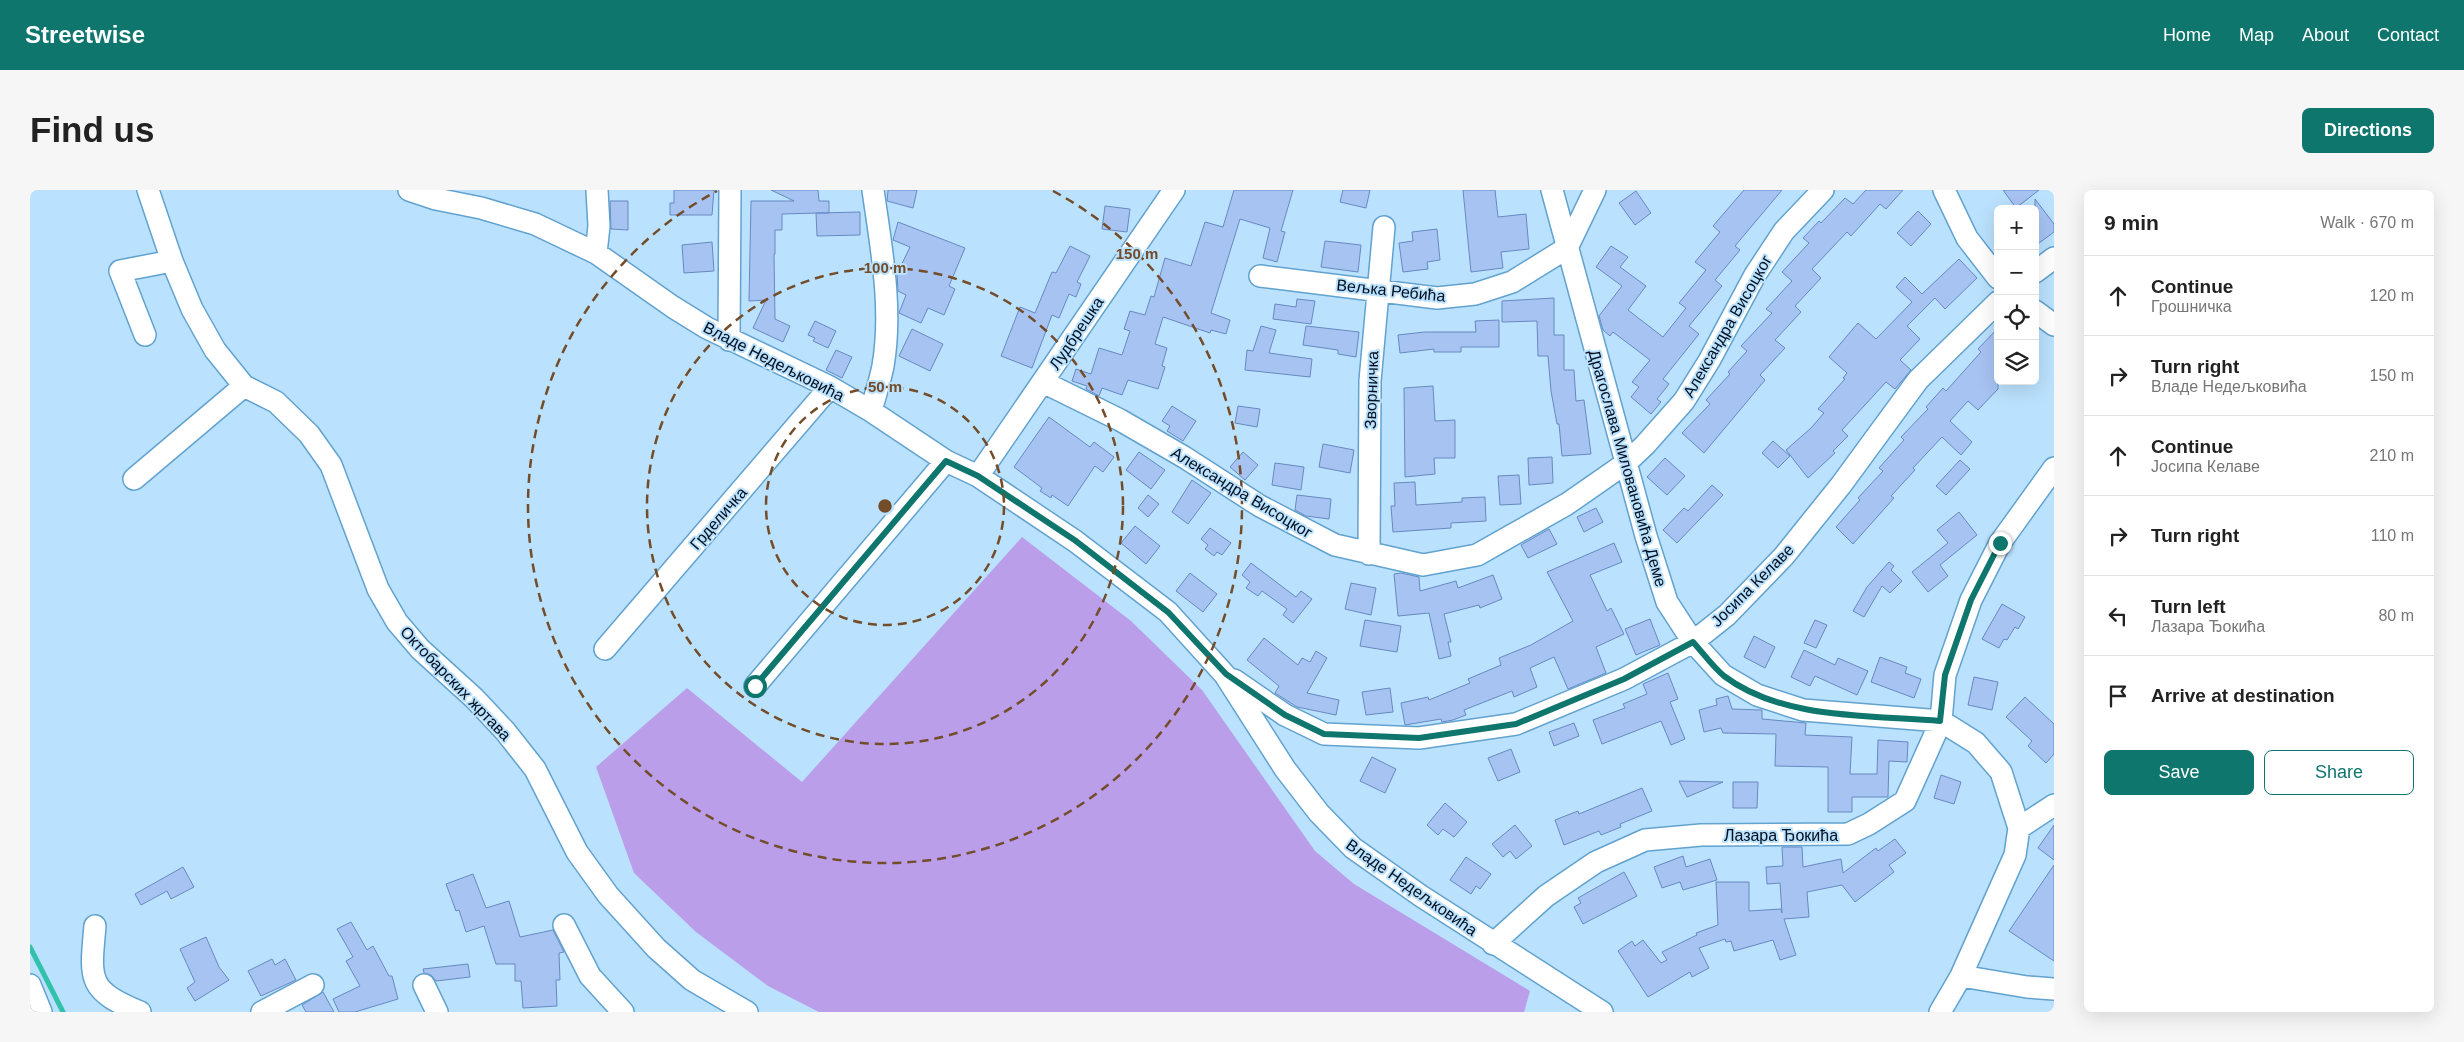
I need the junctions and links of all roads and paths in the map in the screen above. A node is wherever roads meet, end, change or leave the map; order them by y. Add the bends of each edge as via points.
1 (148, 190) edge
2 (408, 190) edge
3 (597, 190) edge
4 (730, 190) edge
5 (873, 190) edge
6 (1174, 190) edge
7 (1552, 190) edge
8 (1595, 190) edge
9 (1823, 190) edge
10 (1944, 190) edge
11 (479, 199) edge
12 (1384, 227) dead end
13 (1567, 248) junction
14 (596, 253) junction
15 (2054, 258) edge
16 (172, 261) junction
17 (2039, 269) edge
18 (1994, 273) edge
19 (1260, 276) dead end
20 (1377, 291) junction
21 (1994, 306) edge
22 (2039, 314) edge
23 (2054, 324) edge
24 (145, 335) dead end
25 (729, 340) junction
26 (1043, 382) junction
27 (244, 386) junction
28 (830, 387) junction
29 (872, 411) junction
30 (946, 461) junction
31 (1626, 463) junction
32 (2054, 468) edge
33 (978, 476) junction
34 (134, 479) dead end
35 (1369, 554) junction
36 (1693, 642) junction
37 (606, 649) dead end
38 (1226, 674) junction
39 (755, 686) dead end
40 (1940, 721) junction
41 (2054, 805) edge
42 (2019, 828) junction
43 (564, 924) dead end
44 (95, 926) dead end
45 (1493, 944) junction
46 (1961, 976) junction
47 (30, 984) edge
48 (313, 985) dead end
49 (424, 985) dead end
50 (2054, 989) edge
51 (41, 1012) edge
52 (140, 1012) edge
53 (262, 1012) edge
54 (437, 1012) edge
55 (623, 1012) edge
56 (746, 1012) edge
57 (1602, 1012) edge
58 (1940, 1012) edge

1 - 16 street, Октобарских жртава
2 - 11 street, Владе Недељковића via 436,199
3 - 14 street via 599,226
4 - 25 street
5 - 29 street via 885,283 886,321 883,366
6 - 26 street, Лудбрешка
7 - 13 street, Драгослава Миловановића Деме
8 - 13 street
9 - 31 street, Александра Висоцког via 1784,231 1755,275 1684,401
10 - 18 street via 1967,238
11 - 14 street, Владе Недељковића
12 - 20 street, Зворничка
13 - 20 street, Вељка Ребића via 1512,282 1475,294 1437,298
13 - 31 street, Драгослава Миловановића Деме
14 - 25 street, Владе Недељковића via 673,307
15 - 17 street
16 - 24 street via 120,271
16 - 27 street, Октобарских жртава via 192,309 215,350
19 - 20 street, Вељка Ребића
20 - 35 street, Зворничка via 1370,381
21 - 36 street, Јосипа Келаве via 1918,380 1784,556 1727,615
22 - 23 street
25 - 28 street, Владе Недељковића
26 - 33 street, Лудбрешка
26 - 35 street, Александра Висоцког via 1120,420 1300,528 1335,545
27 - 34 street
27 - 56 street, Октобарских жртава via 276,402 309,434 331,465 378,589 397,622 420,649 505,731 535,770 577,852 608,896 656,948 692,980
28 - 29 street, Владе Недељковића
28 - 37 street, Грделичка
29 - 30 street, Владе Недељковића
30 - 33 street, Владе Недељковића
30 - 39 street
31 - 35 street, Александра Висоцког via 1567,504 1477,555 1423,565
31 - 36 street, Драгослава Миловановића Деме via 1668,602
32 - 40 street, Лазара Ђокића via 2000,543 1971,600 1945,675
33 - 38 street, Владе Недељковића via 1076,541 1168,612
36 - 38 street, Јосипа Келаве via 1624,679 1516,724 1419,738 1324,734 1285,715
36 - 40 street, Драгослава Миловановића Деме via 1723,675 1757,695 1803,710
38 - 45 street, Владе Недељковића via 1285,769 1319,813 1353,848
40 - 42 street, Драгослава Миловановића Деме via 1976,743 2001,772
40 - 45 street, Лазара Ђокића via 1905,801 1869,824 1848,834 1701,835 1645,840 1596,862 1546,896
41 - 42 street
42 - 46 street, Драгослава Миловановића Деме via 2016,855
43 - 55 street via 590,976
44 - 52 street via 92,974 96,983 104,993
45 - 57 street, Владе Недељковића
46 - 50 street
46 - 58 street, Драгослава Миловановића Деме
47 - 51 street
48 - 53 street
49 - 54 street

